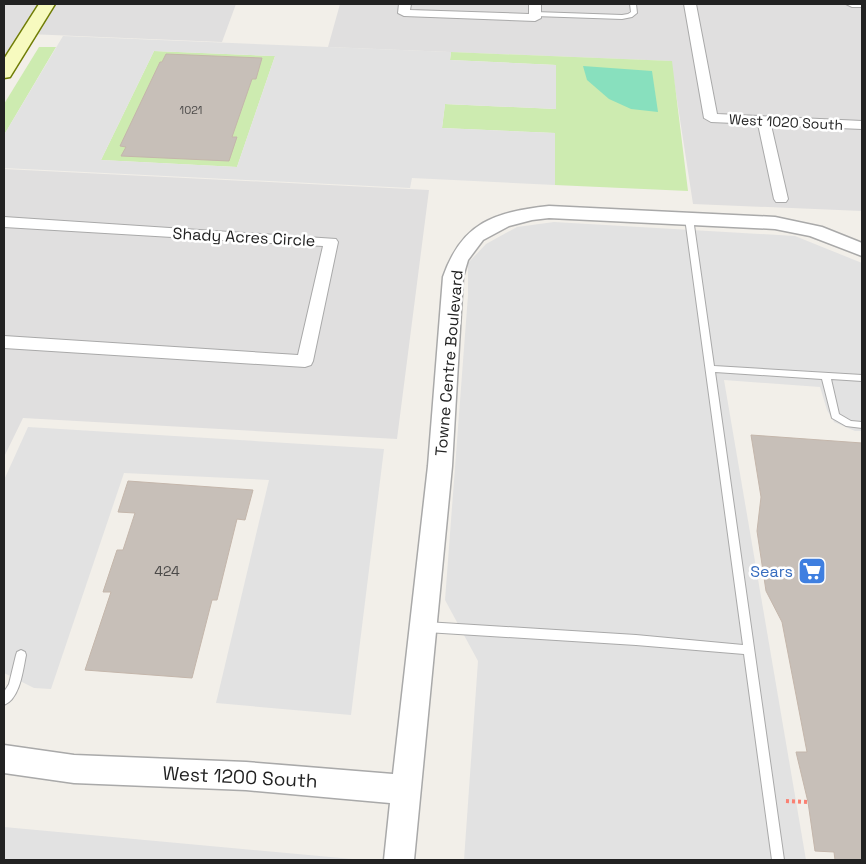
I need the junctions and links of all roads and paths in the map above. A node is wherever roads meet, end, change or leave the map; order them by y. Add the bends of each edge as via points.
1 (47, 4) edge
2 (405, 4) edge
3 (633, 4) edge
4 (690, 4) edge
5 (852, 4) edge
6 (862, 4) edge
7 (535, 9) edge
8 (4, 72) edge
9 (764, 121) junction
10 (862, 125) edge
11 (781, 199) dead end
12 (689, 218) junction
13 (4, 222) edge
14 (862, 250) edge
15 (4, 342) edge
16 (711, 368) junction
17 (826, 376) junction
18 (862, 378) edge
19 (862, 425) edge
20 (423, 627) junction
21 (748, 650) junction
22 (21, 655) dead end
23 (4, 700) edge
24 (4, 759) edge
25 (406, 790) junction
26 (399, 860) edge
27 (778, 860) edge

1 - 8 main road
2 - 7 street via 404,13 535,18
3 - 7 lane via 634,13 622,17
4 - 9 street, West 1020 South via 711,118
5 - 6 street
9 - 10 street, West 1020 South
9 - 11 street
12 - 14 street, Towne Centre Boulevard via 790,225 815,231
12 - 16 lane
12 - 20 street, Towne Centre Boulevard via 536,213 494,225 463,250 453,277 440,466
13 - 15 street, Shady Acres Circle via 331,242 306,361
16 - 17 lane
16 - 21 lane
17 - 18 lane
17 - 19 lane via 834,416 849,424
20 - 21 lane
20 - 25 street, Towne Centre Boulevard
21 - 27 lane
22 - 23 lane via 14,686
24 - 25 street, West 1200 South via 74,769 246,776
25 - 26 street, Towne Centre Boulevard

